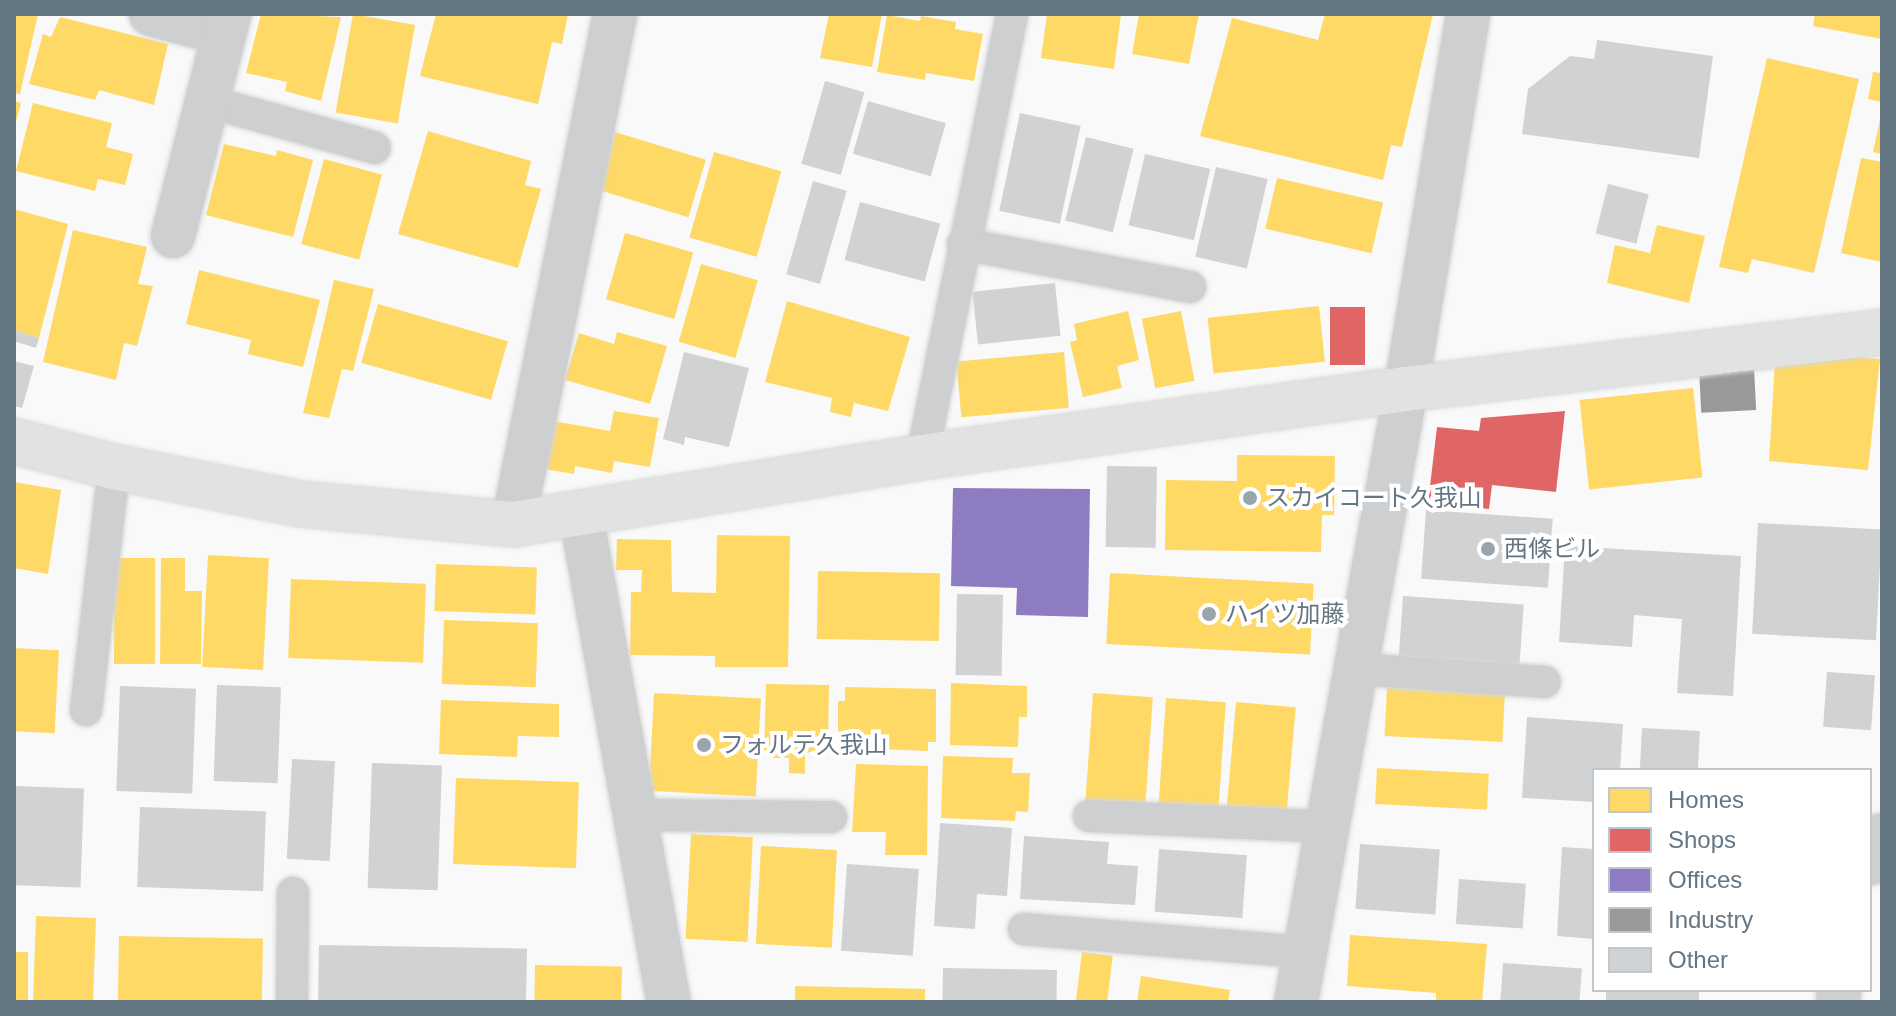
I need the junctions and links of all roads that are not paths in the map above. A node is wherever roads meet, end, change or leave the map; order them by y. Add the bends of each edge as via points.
1 (151, 14) edge
2 (615, 14) edge
3 (1012, 14) edge
4 (1468, 14) edge
5 (226, 24) edge
6 (206, 101) junction
7 (375, 148) dead end
8 (173, 236) dead end
9 (963, 244) junction
10 (1190, 287) dead end
11 (1882, 332) edge
12 (1406, 389) junction
13 (14, 441) edge
14 (922, 457) junction
15 (114, 467) junction
16 (581, 515) junction
17 (513, 524) junction
18 (1355, 669) junction
19 (1545, 682) dead end
20 (86, 710) dead end
21 (636, 815) junction
22 (1089, 816) dead end
23 (831, 817) dead end
24 (1328, 827) junction
25 (1882, 835) edge
26 (1872, 858) edge
27 (293, 893) dead end
28 (1024, 929) dead end
29 (1306, 952) junction
30 (292, 1002) edge
31 (669, 1002) edge
32 (1296, 1002) edge

1 - 5 street
2 - 17 street
3 - 9 lane
4 - 12 street
5 - 6 street
6 - 7 lane
6 - 8 street
9 - 10 lane
9 - 14 lane
11 - 12 street
12 - 14 street
12 - 18 street
13 - 15 street
14 - 16 street
15 - 17 street via 301,504
15 - 20 lane
16 - 17 street
16 - 21 street
18 - 19 lane
18 - 24 street
21 - 23 lane
21 - 31 street
22 - 24 lane
24 - 29 street
25 - 26 street
27 - 30 lane
28 - 29 lane
29 - 32 street

